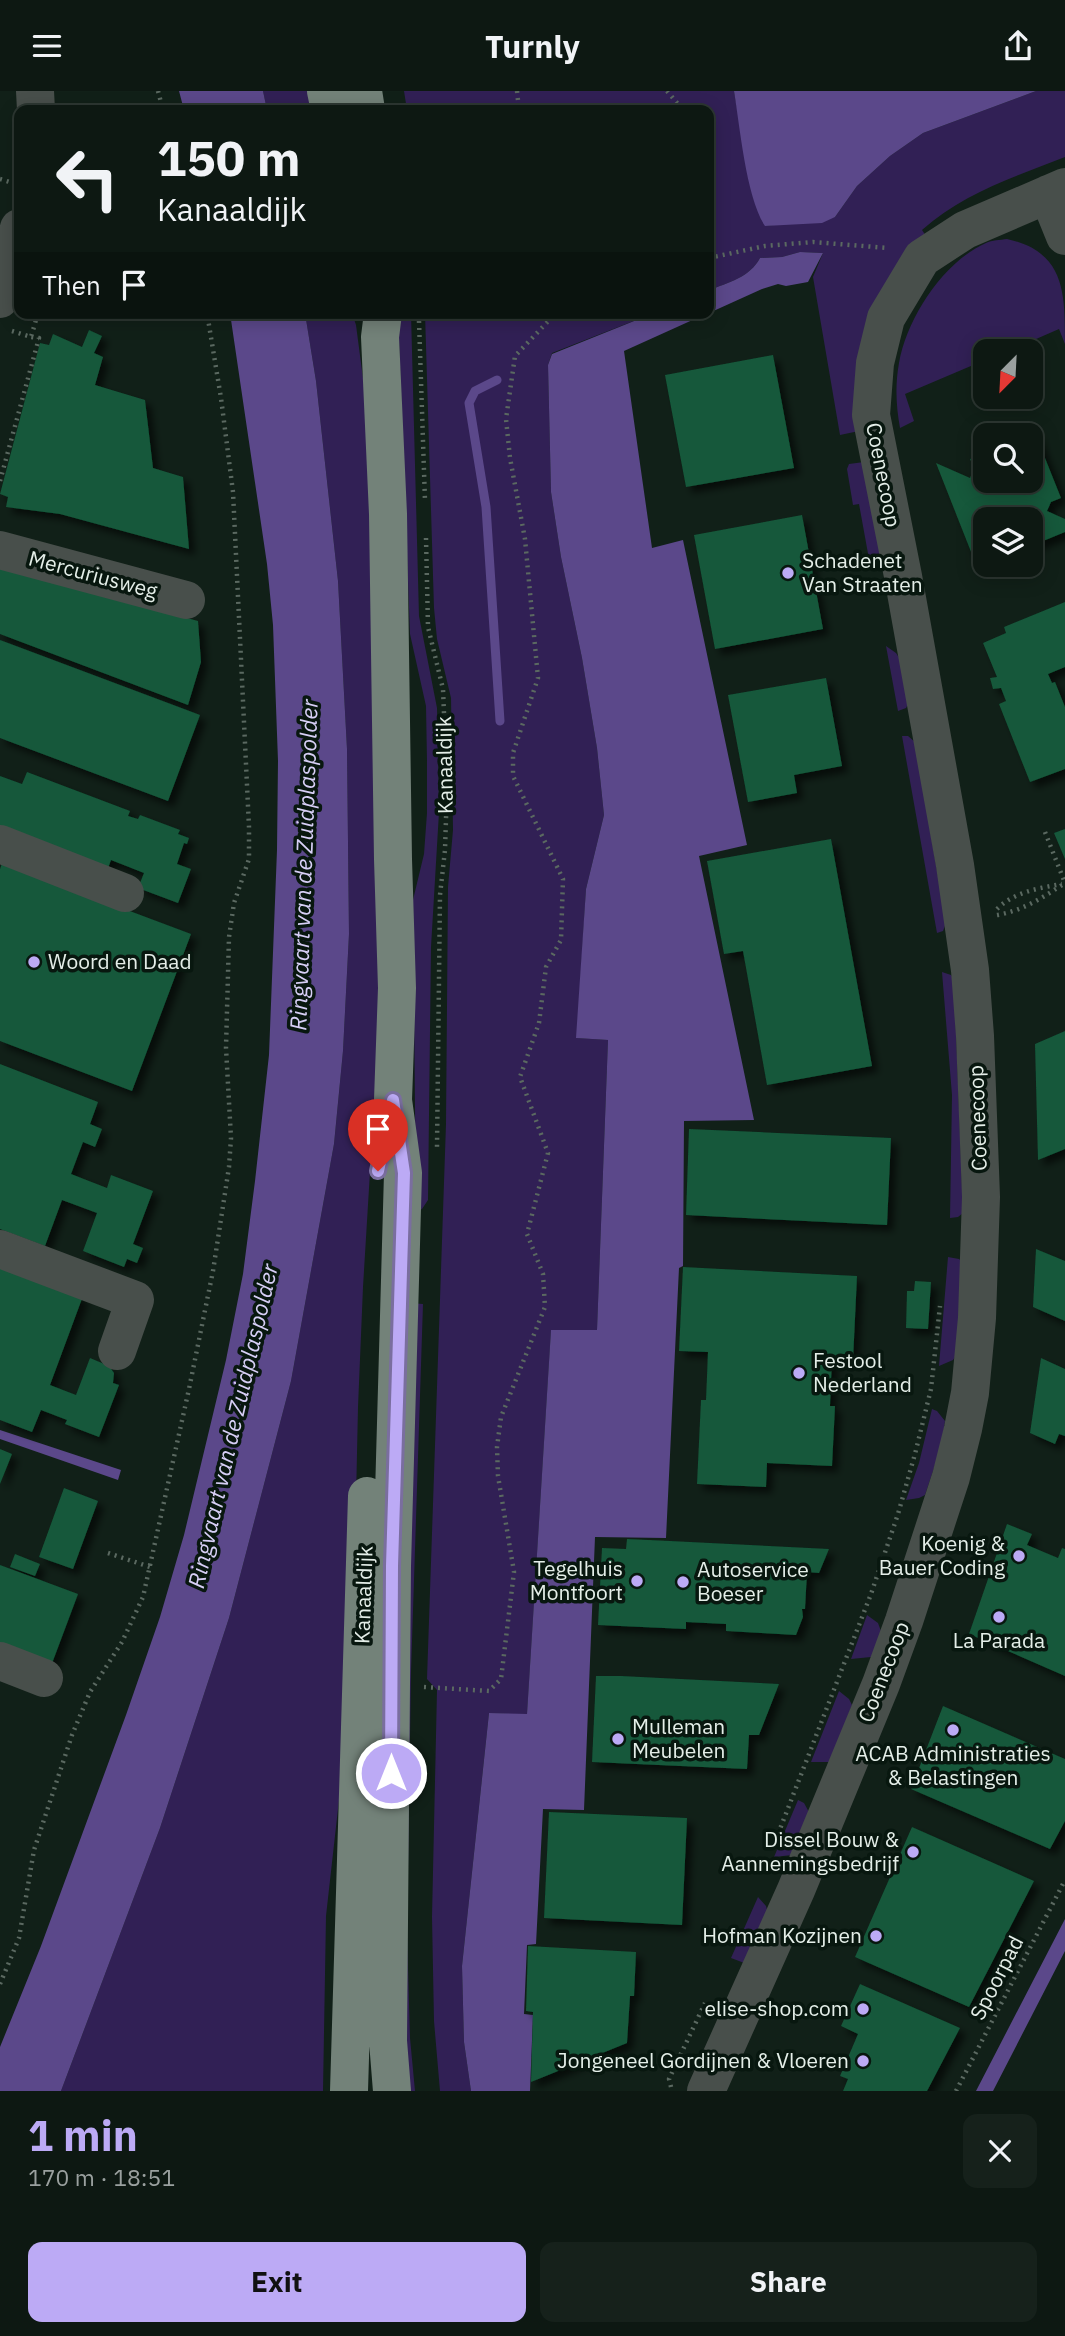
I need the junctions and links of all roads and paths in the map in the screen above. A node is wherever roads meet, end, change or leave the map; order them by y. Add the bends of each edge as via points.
1 (667, 91) edge
2 (679, 105) edge
3 (1057, 191) edge
4 (1065, 236) edge
5 (714, 257) edge
6 (922, 258) junction
7 (14, 259) edge
8 (5, 315) edge
9 (36, 319) edge
10 (208, 319) edge
11 (418, 319) edge
12 (550, 319) edge
13 (379, 321) edge
14 (31, 337) junction
15 (0, 481) edge
16 (425, 506) dead end
17 (426, 533) dead end
18 (0, 550) edge
19 (186, 600) dead end
20 (1045, 832) dead end
21 (0, 845) edge
22 (1065, 883) edge
23 (125, 893) dead end
24 (393, 1100) junction
25 (436, 1152) dead end
26 (0, 1249) edge
27 (941, 1302) dead end
28 (117, 1351) dead end
29 (108, 1553) dead end
30 (150, 1567) junction
31 (0, 1661) edge
32 (44, 1678) dead end
33 (419, 1687) dead end
34 (772, 1850) dead end
35 (1065, 1880) edge
36 (0, 1984) edge
37 (708, 1994) dead end
38 (349, 2091) edge
39 (392, 2091) edge
40 (672, 2091) edge
41 (706, 2091) edge
42 (956, 2091) edge

1 - 2 path
3 - 4 street, Coenecoop
3 - 6 street, Coenecoop via 965,230
5 - 6 path via 813,242 883,246
6 - 41 street, Coenecoop via 886,318 875,363 871,415 955,865 970,970 981,1197 970,1393 951,1477 887,1667 792,1900
7 - 8 street
8 - 14 path
9 - 14 path
10 - 30 path via 233,492 249,859 234,903 229,937 226,1048 231,1138 226,1195
11 - 16 path
12 - 33 path via 515,356 506,419 525,539 538,678 513,753 513,776 563,879 561,940 546,967 539,1023 520,1077 548,1153 527,1234 543,1274 545,1307 501,1417 497,1447 514,1572 501,1679 489,1691
13 - 24 main road, Kanaaldijk via 388,514 397,988
14 - 15 path via 38,338
17 - 25 path, Kanaaldijk via 428,627 443,689 447,787 440,895
18 - 19 street, Mercuriusweg
20 - 22 path
21 - 23 street
22 - 22 path via 1041,899 988,916 1006,900
24 - 38 main road, Kanaaldijk via 378,1171
24 - 39 main road, Kanaaldijk via 404,1173 392,1566 388,2041
26 - 28 street via 135,1300
27 - 34 path via 931,1389 898,1514
29 - 30 path
30 - 36 path via 138,1611 90,1692 72,1735 34,1850 19,1938
31 - 32 street
35 - 42 path, Spoorpad
37 - 40 path via 669,2079

